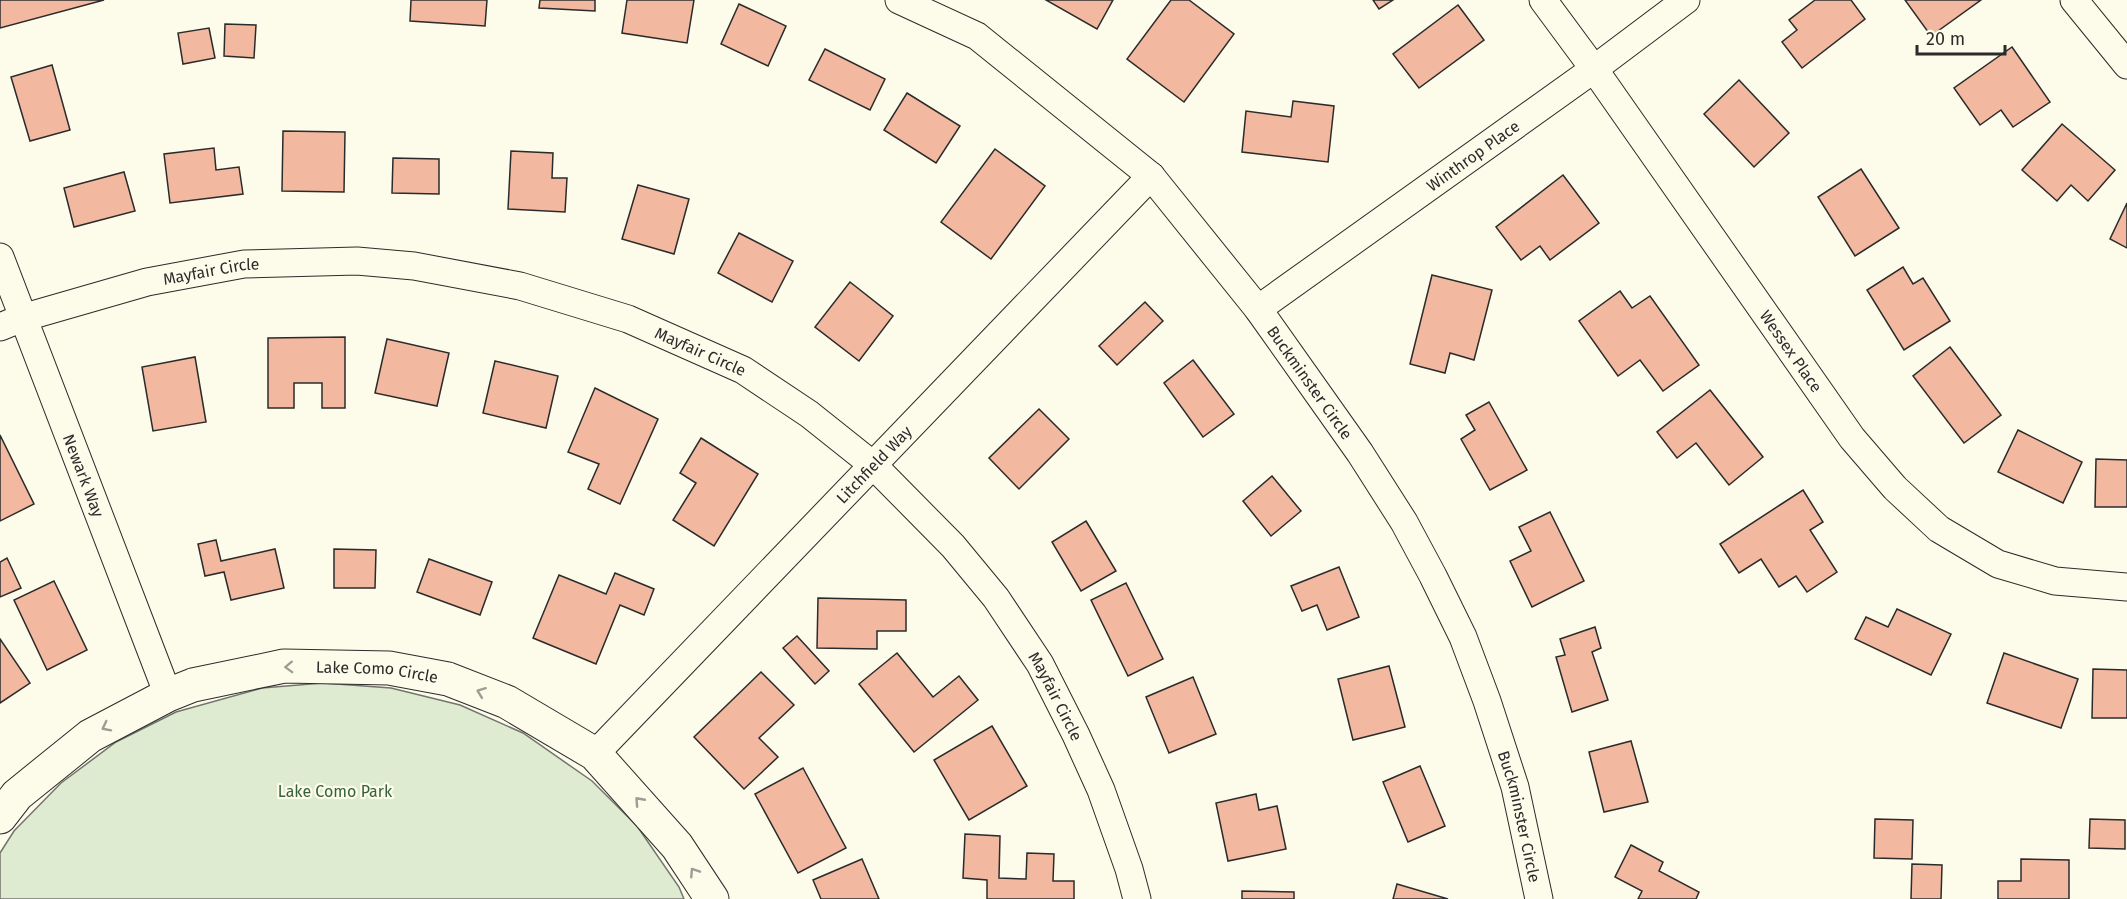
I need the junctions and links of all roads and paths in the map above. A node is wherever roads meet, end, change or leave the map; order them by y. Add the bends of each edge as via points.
1 (899, 0) edge
2 (1543, 0) edge
3 (1686, 0) edge
4 (2074, 0) edge
5 (2127, 65) edge
6 (1594, 69) junction
7 (1151, 176) junction
8 (0, 257) edge
9 (1258, 309) junction
10 (11, 323) edge
11 (873, 465) junction
12 (2127, 587) edge
13 (168, 695) junction
14 (595, 753) junction
15 (0, 817) edge
16 (712, 899) edge
17 (1137, 899) edge
18 (1539, 899) edge

1 - 7 street, Buckminster Circle via 977,36
2 - 6 street, Wessex Place
3 - 6 street, Winthrop Place
4 - 5 street
6 - 9 street, Winthrop Place
6 - 12 street, Wessex Place via 1852,438 1895,488 1939,529 1998,564 2055,581
7 - 9 street, Buckminster Circle
7 - 11 street, Litchfield Way
8 - 10 street, Newark Way
9 - 18 street, Buckminster Circle via 1404,522 1458,626 1515,787
10 - 11 street, Mayfair Circle via 147,282 244,264 357,261 414,266 520,286 628,319 743,370 809,414
10 - 13 street, Newark Way
11 - 14 street, Litchfield Way
11 - 17 street, Mayfair Circle via 953,546 996,598 1040,664 1101,790
14 -> 13 street, Lake Como Circle via 507,702 448,679 389,668 284,666 193,685
13 -> 15 street, Lake Como Circle via 90,736 17,795
16 -> 14 street, Lake Como Circle via 653,816

